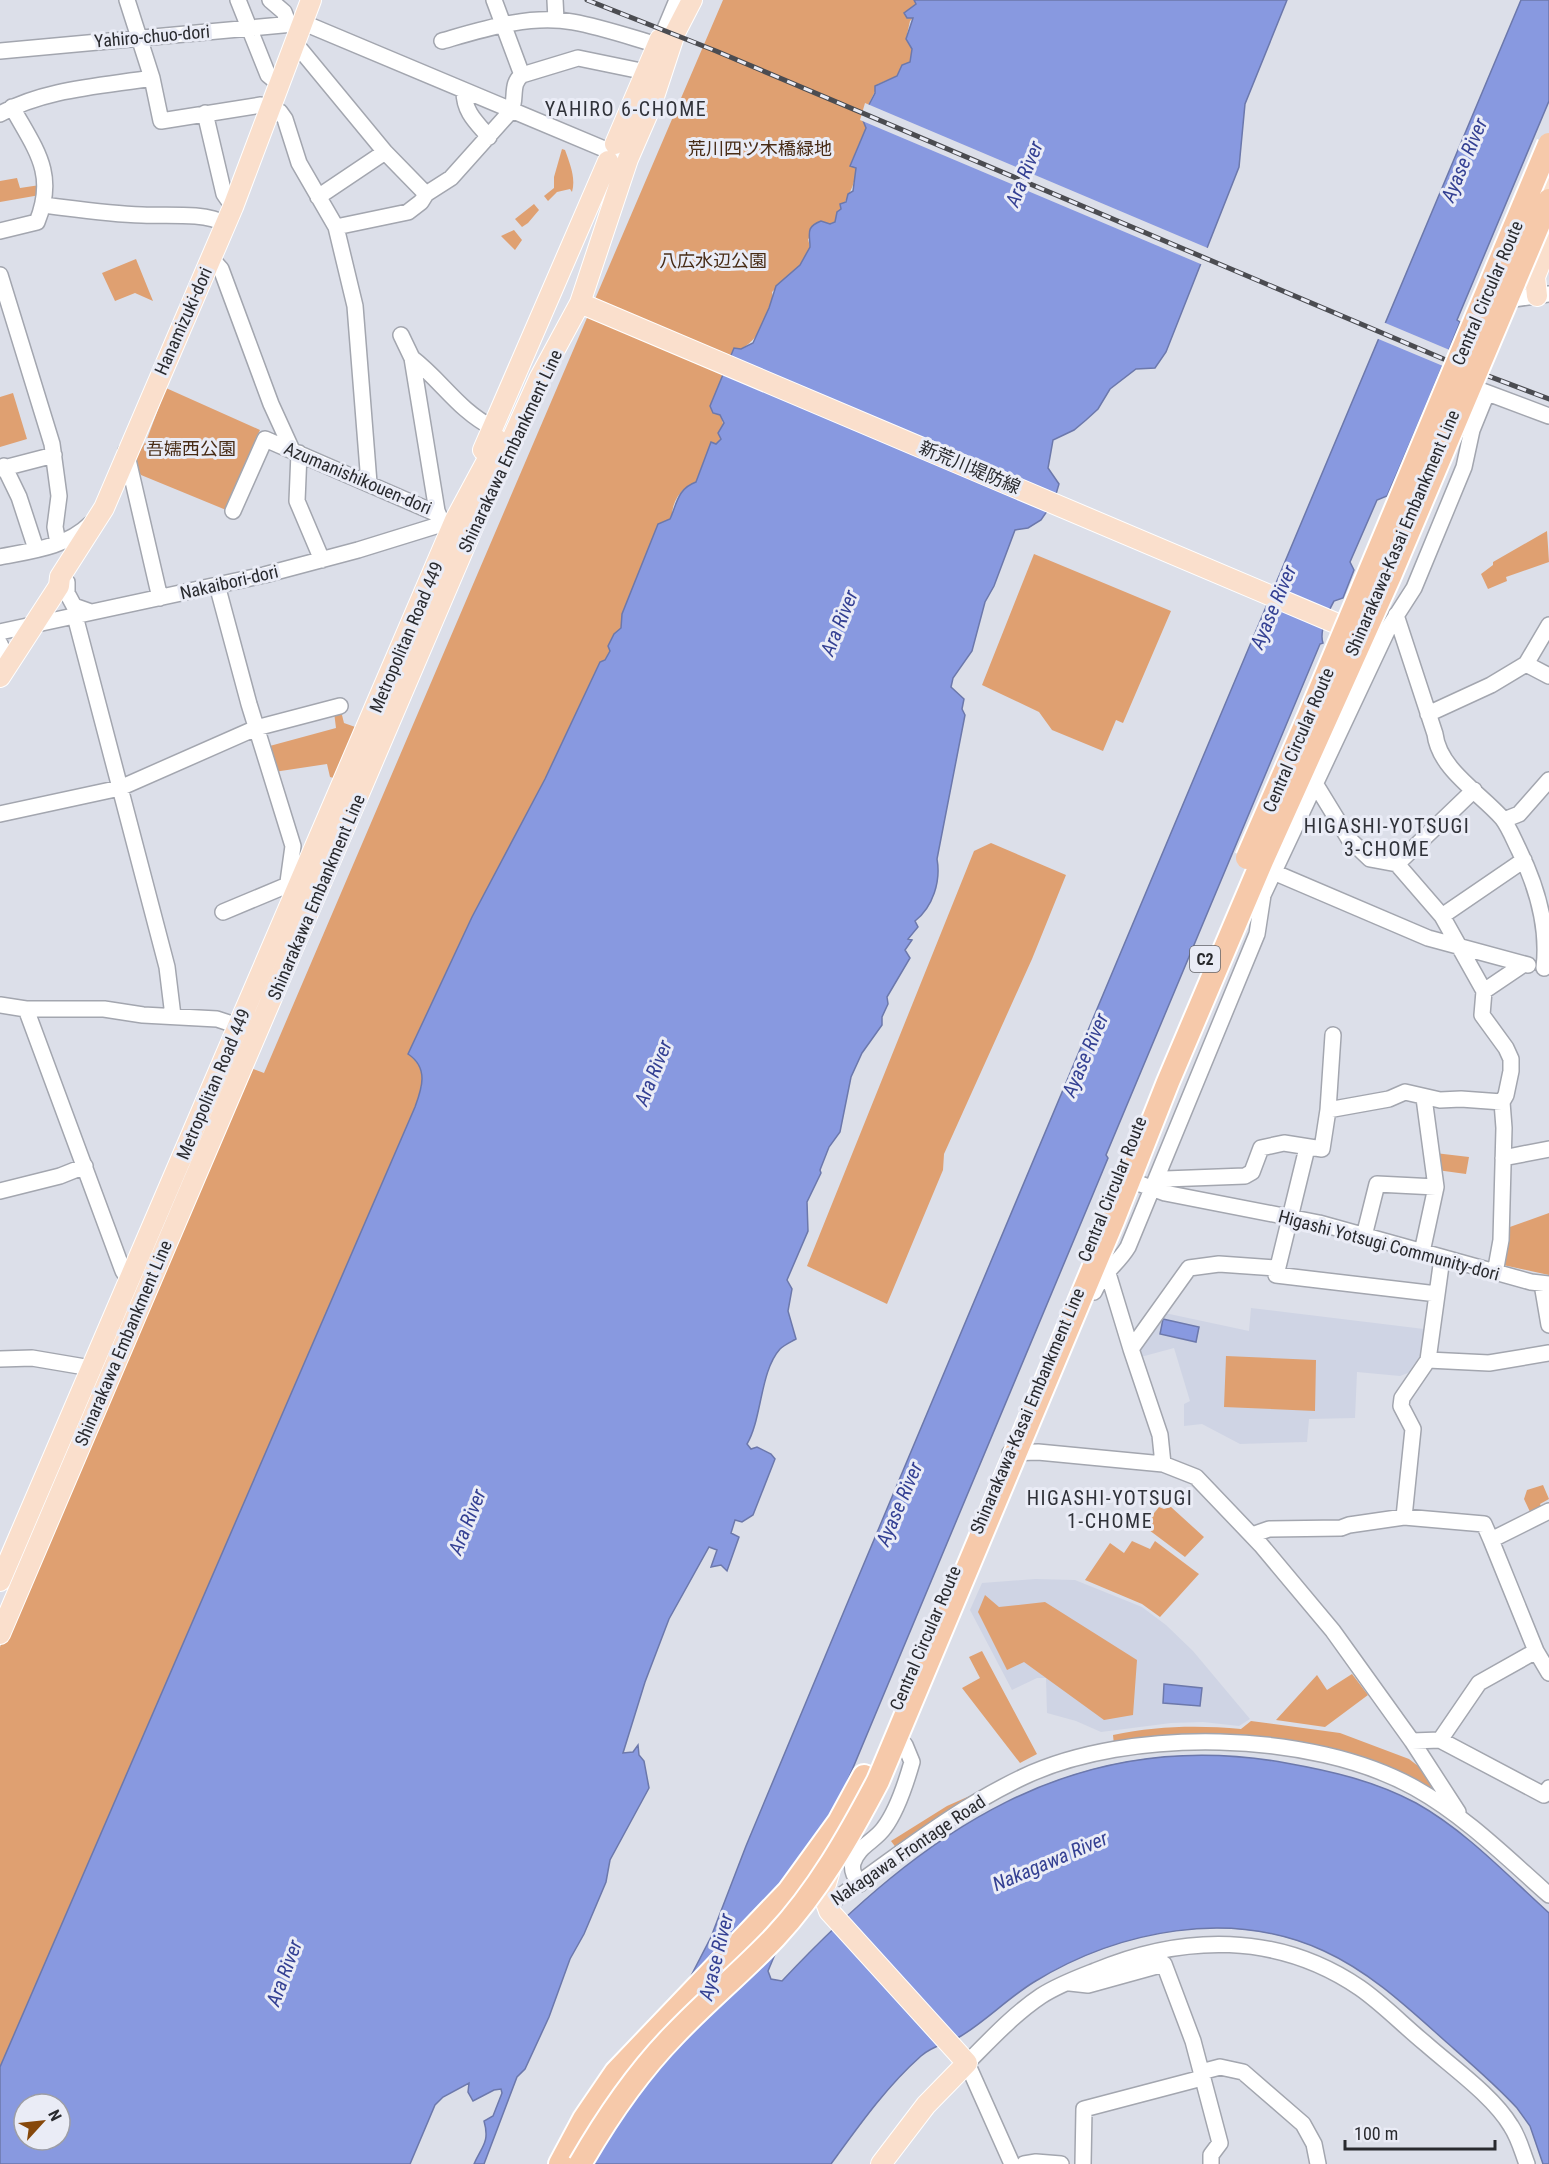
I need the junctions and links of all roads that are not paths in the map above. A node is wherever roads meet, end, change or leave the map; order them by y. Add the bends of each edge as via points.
1 (127, 0) edge
2 (238, 0) edge
3 (270, 0) edge
4 (311, 0) edge
5 (494, 0) edge
6 (555, 0) edge
7 (677, 0) edge
8 (692, 0) edge
9 (556, 20) junction
10 (502, 24) junction
11 (250, 27) junction
12 (296, 31) junction
13 (140, 38) junction
14 (660, 40) junction
15 (442, 41) dead end
16 (0, 51) edge
17 (646, 72) junction
18 (522, 75) junction
19 (152, 78) junction
20 (279, 84) junction
21 (464, 91) junction
22 (270, 107) junction
23 (6, 110) edge
24 (511, 111) junction
25 (205, 113) junction
26 (489, 137) junction
27 (1549, 144) edge
28 (385, 152) junction
29 (617, 155) junction
30 (1549, 168) edge
31 (1549, 179) edge
32 (426, 194) junction
33 (318, 197) junction
34 (1549, 200) edge
35 (43, 206) junction
36 (229, 215) junction
37 (1549, 223) edge
38 (336, 227) junction
39 (0, 231) edge
40 (1549, 232) edge
41 (1549, 240) edge
42 (211, 258) junction
43 (0, 275) edge
44 (1545, 299) edge
45 (1500, 301) junction
46 (588, 306) junction
47 (401, 335) dead end
48 (412, 358) junction
49 (539, 379) junction
50 (1466, 385) junction
51 (1487, 393) junction
52 (1549, 416) edge
53 (493, 428) junction
54 (284, 447) junction
55 (126, 451) junction
56 (54, 455) junction
57 (2, 468) edge
58 (369, 483) junction
59 (466, 501) junction
60 (104, 508) junction
61 (233, 511) dead end
62 (445, 519) junction
63 (58, 543) junction
64 (39, 549) junction
65 (0, 557) edge
66 (322, 560) junction
67 (62, 582) junction
68 (217, 585) junction
69 (160, 598) junction
70 (91, 612) junction
71 (1396, 615) junction
72 (75, 616) junction
73 (34, 624) junction
74 (1549, 625) edge
75 (0, 632) edge
76 (1359, 633) junction
77 (0, 644) edge
78 (1526, 664) junction
79 (2, 675) edge
80 (1549, 676) edge
81 (340, 706) dead end
82 (1428, 714) junction
83 (1310, 716) junction
84 (256, 728) junction
85 (1549, 780) edge
86 (1316, 785) junction
87 (120, 788) junction
88 (1474, 790) junction
89 (0, 814) edge
90 (1504, 820) junction
91 (1524, 860) junction
92 (1397, 864) junction
93 (1264, 866) junction
94 (294, 885) junction
95 (223, 912) dead end
96 (1442, 916) junction
97 (1460, 947) junction
98 (1524, 964) junction
99 (1547, 969) edge
100 (1484, 991) junction
101 (0, 1005) edge
102 (26, 1009) junction
103 (173, 1016) junction
104 (238, 1026) junction
105 (1333, 1035) dead end
106 (1424, 1098) junction
107 (1502, 1102) junction
108 (1328, 1110) junction
109 (1307, 1148) junction
110 (1549, 1149) edge
111 (1503, 1158) junction
112 (85, 1166) junction
113 (1124, 1178) junction
114 (1155, 1183) junction
115 (1436, 1187) junction
116 (0, 1191) edge
117 (1289, 1218) junction
118 (1364, 1236) junction
119 (1422, 1252) junction
120 (1091, 1258) junction
121 (1442, 1258) junction
122 (1110, 1268) junction
123 (1277, 1268) junction
124 (1495, 1273) junction
125 (129, 1280) junction
126 (1546, 1284) edge
127 (1437, 1294) junction
128 (1549, 1325) edge
129 (1131, 1349) junction
130 (1549, 1353) edge
131 (0, 1359) edge
132 (1428, 1359) junction
133 (91, 1368) junction
134 (1018, 1453) junction
135 (1163, 1464) junction
136 (1549, 1511) edge
137 (1404, 1517) junction
138 (1252, 1535) junction
139 (1491, 1540) junction
140 (0, 1581) edge
141 (0, 1634) edge
142 (1536, 1651) junction
143 (1549, 1673) edge
144 (1440, 1740) junction
145 (1412, 1741) junction
146 (905, 1745) junction
147 (878, 1769) junction
148 (1549, 1788) edge
149 (1460, 1816) junction
150 (860, 1884) junction
151 (1549, 1895) edge
152 (829, 1910) junction
153 (1066, 1983) junction
154 (964, 2060) junction
155 (1201, 2075) junction
156 (560, 2164) edge
157 (580, 2164) edge
158 (880, 2164) edge
159 (1011, 2164) edge
160 (1024, 2164) edge
161 (1061, 2164) edge
162 (1083, 2164) edge
163 (1212, 2164) edge
164 (1318, 2164) edge
165 (1527, 2164) edge

1 - 13 street
2 - 11 street
3 - 12 street via 284,12
4 - 12 main road
5 - 10 street
6 - 9 street
7 - 14 street
8 - 29 main road via 675,33 651,106
9 - 10 street
9 - 14 street
10 - 15 street
10 - 18 street
11 - 12 street, Yahiro-chuo-dori
11 - 13 street, Yahiro-chuo-dori
11 - 20 street via 268,75
12 - 20 main road, Hanamizuki-dori
12 - 21 street
12 - 28 street
13 - 16 street, Yahiro-chuo-dori
13 - 19 street
14 - 17 main road
17 - 18 street via 578,58
17 - 29 main road
18 - 24 street via 514,84
19 - 23 street via 55,94
19 - 25 street via 161,121
20 - 22 main road, Hanamizuki-dori
21 - 24 street
21 - 26 street via 468,113
22 - 25 street
22 - 33 street via 285,119 299,163
22 - 36 main road, Hanamizuki-dori
23 - 35 street via 45,167
24 - 26 street
24 - 29 street
25 - 36 street
26 - 32 street via 451,178
27 - 83 highway, Central Circular Route / C2, bridge
28 - 32 street
28 - 33 street
29 - 46 main road, Shinarakawa Embankment Line
29 - 53 main road
30 - 83 highway, bridge via 1483,330
31 - 45 main road
32 - 38 street via 408,212
33 - 38 street
34 - 93 highway, Central Circular Route / C2, bridge
35 - 36 street via 218,220
35 - 39 street via 37,222
36 - 42 main road, Hanamizuki-dori
37 - 93 highway, bridge via 1459,439 1427,529
38 - 58 street via 355,306
40 - 45 main road
41 - 44 main road via 1535,277
42 - 54 street via 221,268
42 - 55 main road, Hanamizuki-dori
43 - 56 street
44 - 45 street
45 - 50 main road, Shinarakawa-Kasai Embankment Line
46 - 49 main road, Shinarakawa Embankment Line
46 - 76 main road, 新荒川堤防線
47 - 48 street
48 - 53 street via 467,412
48 - 62 street
49 - 59 main road via 512,412
49 - 141 main road, Shinarakawa Embankment Line
50 - 51 street
50 - 76 main road, Shinarakawa-Kasai Embankment Line, bridge
51 - 52 street
51 - 71 street via 1472,430 1464,467 1414,588
53 - 59 main road via 474,470
54 - 58 street, Azumanishikouen-dori
54 - 61 street
54 - 66 street via 297,501
55 - 60 main road, Hanamizuki-dori
55 - 69 street
56 - 57 street
56 - 63 street
57 - 64 street via 20,497
58 - 62 street, Azumanishikouen-dori
59 - 62 main road
60 - 63 street, Hanamizuki-dori via 87,528
60 - 67 main road
62 - 66 street, Nakaibori-dori
62 - 94 main road, Metropolitan Road 449
63 - 64 street, Hanamizuki-dori
64 - 65 street, Hanamizuki-dori
64 - 67 street via 51,551 58,558
66 - 68 street, Nakaibori-dori
67 - 70 street via 74,606
67 - 73 main road
68 - 69 street, Nakaibori-dori
68 - 84 street
69 - 70 street, Nakaibori-dori
70 - 72 street, Nakaibori-dori
71 - 82 street
71 - 86 street
72 - 73 street, Nakaibori-dori
72 - 87 street
73 - 75 street, Nakaibori-dori
73 - 79 main road
74 - 78 street
76 - 93 main road, Shinarakawa-Kasai Embankment Line, bridge via 1299,769
77 - 79 street via 5,656
78 - 80 street
78 - 82 street via 1491,686
81 - 84 street
82 - 88 street via 1446,762
83 - 156 highway, Central Circular Route / C2, bridge via 1255,838 975,1521 864,1776 839,1822 789,1891 616,2072
84 - 87 street
84 - 94 street via 292,846 288,882
85 - 90 street via 1519,814
86 - 92 street via 1349,838 1370,859
86 - 93 street
87 - 89 street
87 - 103 street via 167,967
88 - 90 street
88 - 92 street
90 - 91 street
91 - 96 street
91 - 99 street via 1541,895 1548,943
92 - 96 street
93 - 97 street via 1428,938
93 - 113 main road, Shinarakawa-Kasai Embankment Line
93 - 114 street via 1257,934
93 - 157 highway, Central Circular Route / C2, bridge via 878,1781 829,1868 803,1904 652,2059 616,2106
94 - 95 street
94 - 104 main road, Metropolitan Road 449
96 - 97 street
97 - 98 street
97 - 100 street
98 - 99 street
98 - 100 street
100 - 107 street via 1482,1015 1511,1059
101 - 102 street
102 - 103 street via 104,1009
102 - 112 street
103 - 104 street via 217,1019
104 - 125 main road, Metropolitan Road 449
105 - 108 street
106 - 107 street
106 - 108 street via 1405,1092 1389,1099
106 - 115 street
107 - 111 street
108 - 109 street via 1322,1149
109 - 114 street via 1284,1143 1261,1148 1252,1172 1245,1176 1165,1179
109 - 117 street
110 - 111 street
111 - 124 street via 1501,1240
112 - 116 street
112 - 125 street
113 - 114 street, Higashi Yotsugi Community-dori
113 - 120 main road, Shinarakawa-Kasai Embankment Line
114 - 117 street, Higashi Yotsugi Community-dori via 1214,1204
114 - 122 street via 1128,1247
115 - 118 street via 1377,1184
115 - 119 street
117 - 118 street, Higashi Yotsugi Community-dori
117 - 123 street
118 - 119 street, Higashi Yotsugi Community-dori
119 - 121 street, Higashi Yotsugi Community-dori
120 - 122 street
120 - 134 main road, Shinarakawa-Kasai Embankment Line
121 - 124 street, Higashi Yotsugi Community-dori
121 - 127 street
122 - 129 street
122 - 134 street via 1099,1280
123 - 127 street via 1276,1275
123 - 129 street via 1219,1264 1189,1268
124 - 126 street, Higashi Yotsugi Community-dori
125 - 133 main road, Metropolitan Road 449
126 - 128 street
127 - 132 street
129 - 135 street via 1160,1435
130 - 132 street via 1489,1363
131 - 133 street via 33,1359
132 - 137 street via 1402,1398 1401,1406 1413,1429
133 - 140 main road, Metropolitan Road 449
134 - 135 street
134 - 146 street
134 - 147 main road, Shinarakawa-Kasai Embankment Line
135 - 138 street via 1196,1477
136 - 139 street
137 - 138 street via 1341,1528 1269,1529
137 - 139 street via 1484,1524
138 - 145 street via 1333,1631
139 - 142 street
142 - 143 street
142 - 144 street via 1479,1683
144 - 145 street
144 - 148 street via 1544,1795
145 - 149 street
146 - 147 street
146 - 150 street via 912,1762 888,1822 861,1848 852,1865
147 - 152 main road, Shinarakawa-Kasai Embankment Line via 824,1884
149 - 150 street, Nakagawa Frontage Road via 1412,1786 1350,1762 1258,1745 1161,1742 1078,1758 1025,1776 968,1806
149 - 151 street, Nakagawa Frontage Road
150 - 152 street, Nakagawa Frontage Road
152 - 154 main road
153 - 154 street via 1040,1996
153 - 155 street via 1088,1985 1164,1964
153 - 165 street via 1138,1955 1195,1944 1242,1944 1325,1969 1360,1988 1492,2104 1510,2124
154 - 158 main road
154 - 159 street
155 - 162 street via 1084,2109
155 - 163 street via 1220,2143 1211,2155
155 - 164 street via 1220,2067 1243,2072 1304,2124
160 - 161 street

